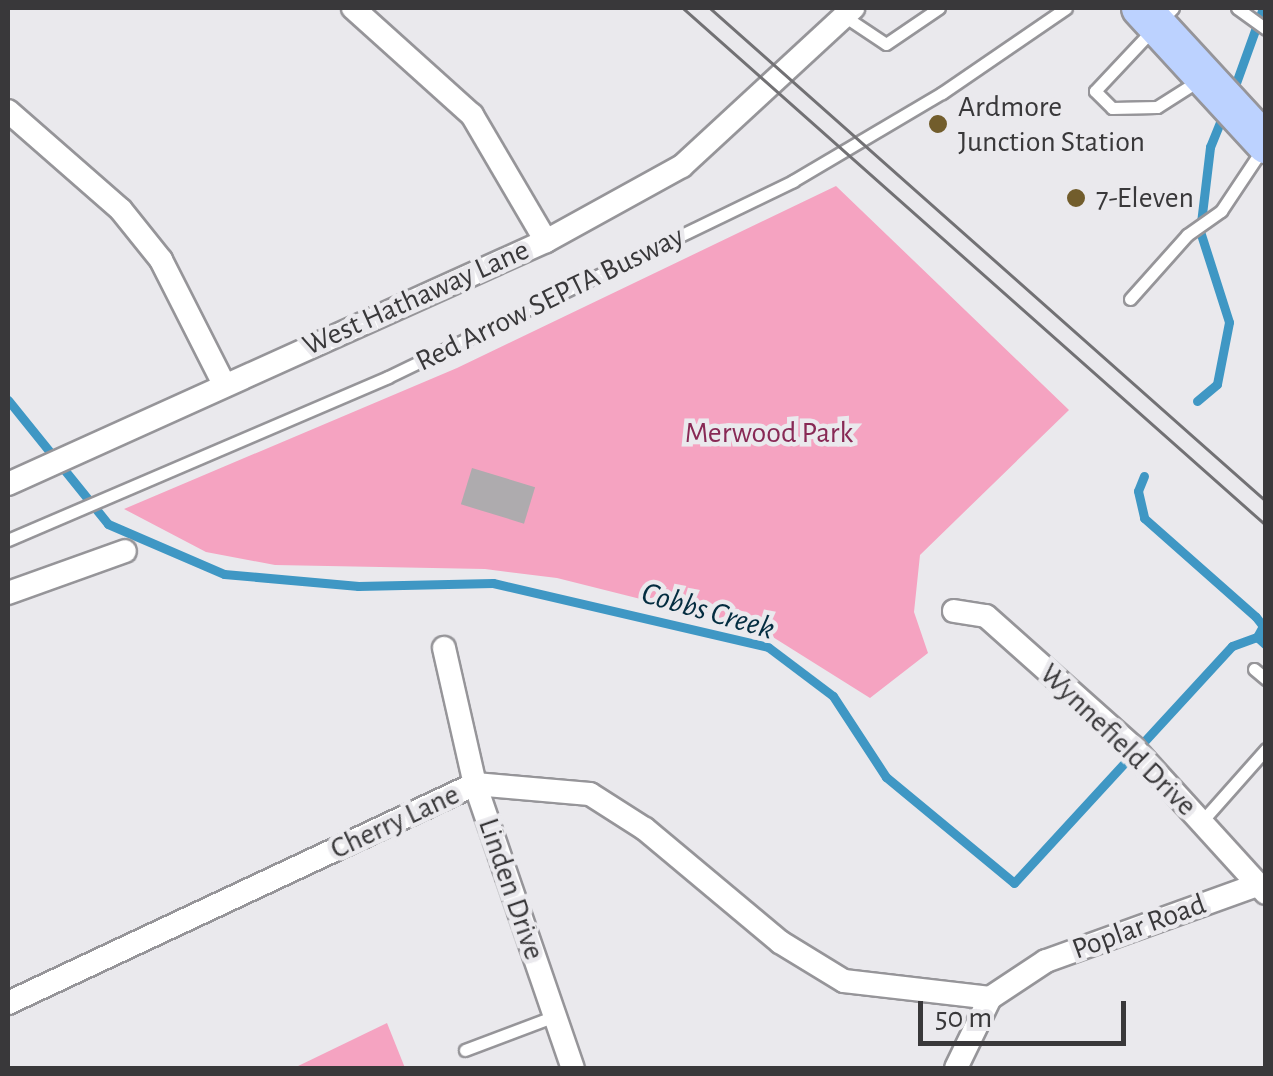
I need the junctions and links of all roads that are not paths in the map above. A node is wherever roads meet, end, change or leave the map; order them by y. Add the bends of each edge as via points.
1 (353, 8) edge
2 (939, 8) edge
3 (1066, 8) edge
4 (1240, 11) edge
5 (840, 13) edge
6 (1157, 13) edge
7 (1266, 29) edge
8 (1210, 82) junction
9 (8, 110) edge
10 (1258, 135) edge
11 (546, 240) junction
12 (1130, 299) dead end
13 (224, 384) junction
14 (8, 484) edge
15 (8, 540) edge
16 (125, 551) dead end
17 (8, 593) edge
18 (954, 611) dead end
19 (444, 648) dead end
20 (1254, 668) dead end
21 (1266, 679) edge
22 (1266, 749) edge
23 (474, 784) junction
24 (1203, 820) junction
25 (1261, 889) edge
26 (990, 998) junction
27 (8, 1003) edge
28 (555, 1016) junction
29 (465, 1050) dead end
30 (573, 1068) edge
31 (956, 1068) edge

1 - 11 street via 472,114
2 - 5 lane via 886,44
3 - 15 lane, Red Arrow SEPTA Busway via 942,93 793,181 388,377
4 - 7 lane
5 - 11 street, West Hathaway Lane via 682,166
6 - 8 main road
6 - 8 lane via 1095,92 1112,108 1157,107
8 - 10 main road
9 - 13 street via 121,210 161,260
10 - 12 lane via 1221,211 1188,235
11 - 13 street, West Hathaway Lane
13 - 14 street, West Hathaway Lane
16 - 17 street
18 - 24 street, Wynnefield Drive via 986,616 1133,747
19 - 23 street, Linden Drive
20 - 21 lane
22 - 24 lane
23 - 26 street, Cherry Lane via 590,794 646,829 780,942 844,981
23 - 27 street, Cherry Lane
23 - 28 street, Linden Drive
24 - 25 street, Wynnefield Drive
25 - 26 street, Poplar Road via 1046,961
26 - 31 street
28 - 29 lane
28 - 30 street, Linden Drive

